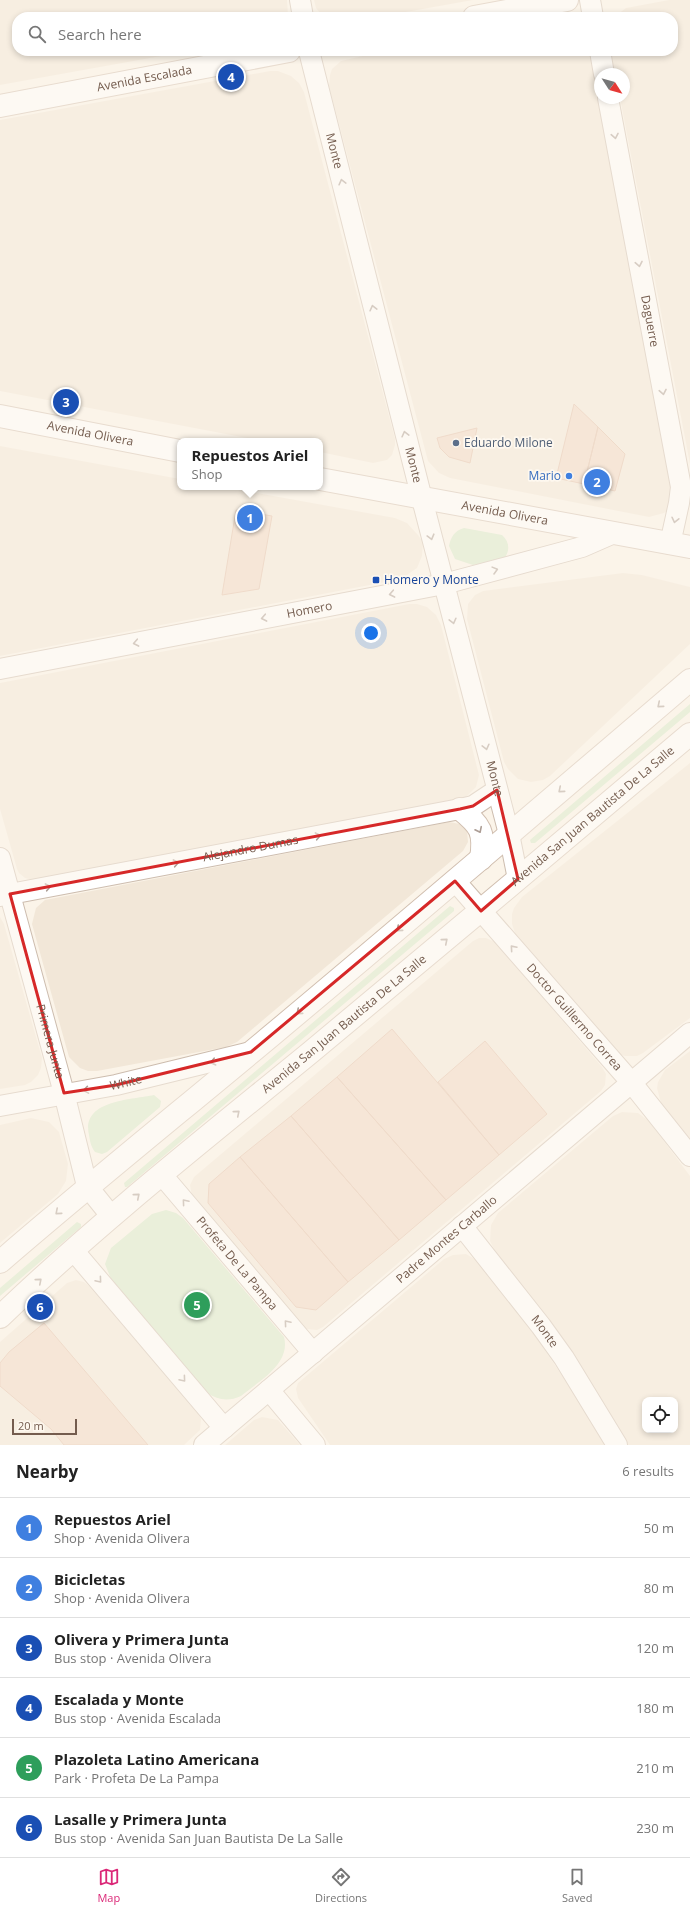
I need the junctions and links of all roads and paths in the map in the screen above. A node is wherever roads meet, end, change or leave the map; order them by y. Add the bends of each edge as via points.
1 (300, 0) edge
2 (567, 0) edge
3 (590, 0) edge
4 (302, 12) edge
5 (501, 12) edge
6 (592, 12) edge
7 (263, 56) edge
8 (310, 56) edge
9 (601, 56) edge
10 (603, 68) edge
11 (609, 104) edge
12 (0, 106) edge
13 (0, 416) edge
14 (177, 450) edge
15 (323, 480) edge
16 (422, 499) junction
17 (614, 533) junction
18 (680, 546) edge
19 (444, 584) junction
20 (0, 669) edge
21 (690, 680) edge
22 (690, 734) edge
23 (497, 790) junction
24 (460, 809) junction
25 (509, 834) junction
26 (0, 858) edge
27 (481, 859) junction
28 (518, 879) junction
29 (455, 882) junction
30 (5, 895) edge
31 (481, 911) junction
32 (690, 1033) edge
33 (251, 1052) junction
34 (631, 1082) junction
35 (64, 1093) junction
36 (0, 1106) edge
37 (690, 1156) edge
38 (162, 1175) junction
39 (87, 1186) junction
40 (112, 1217) junction
41 (462, 1226) junction
42 (73, 1250) junction
43 (0, 1262) edge
44 (0, 1317) edge
45 (313, 1353) junction
46 (268, 1390) junction
47 (224, 1428) junction
48 (204, 1445) edge
49 (315, 1445) edge
50 (617, 1445) edge

1 - 4 street
2 - 5 street
3 - 6 street
7 - 12 street, Avenida Escalada
16 -> 8 street, Monte
9 - 10 street
11 -> 18 street, Daguerre via 680,487
13 - 14 street, Avenida Olivera
15 - 16 street, Avenida Olivera
16 - 17 street, Avenida Olivera
16 -> 19 street, Monte
17 - 18 street, Avenida Olivera
19 -> 17 street, Homero via 582,547
19 -> 20 street, Homero
19 -> 23 street, Monte
21 -> 25 street
22 - 28 street, Avenida San Juan Bautista De La Salle
23 - 24 street, Alejandro Dumas via 473,806
23 - 25 street, Monte
24 -> 27 street via 482,832
30 -> 24 street, Alejandro Dumas
25 - 27 street
25 - 28 street, Monte
26 - 30 street, Primera Junta
27 - 29 street
28 - 31 street, Avenida San Juan Bautista De La Salle
29 - 31 street, Doctor Guillermo Correa
29 -> 33 street
30 - 35 street, Primera Junta
34 -> 31 street, Doctor Guillermo Correa
38 -> 31 street, Avenida San Juan Bautista De La Salle
32 - 34 street, Padre Montes Carballo
33 -> 35 street, White via 116,1085
33 - 39 street
34 - 37 street, Doctor Guillermo Correa
34 - 41 street, Padre Montes Carballo
35 - 36 street, White
35 - 39 street, Primera Junta
40 -> 38 street, Avenida San Juan Bautista De La Salle
45 -> 38 street, Profeta De La Pampa
39 - 40 street, Primera Junta
39 -> 43 street
40 - 42 street, Avenida San Juan Bautista De La Salle
41 - 45 street, Padre Montes Carballo
41 - 50 street, Monte via 542,1326
44 -> 42 street, Avenida San Juan Bautista De La Salle
42 -> 47 street
45 - 46 street, Padre Montes Carballo
46 - 47 street, Padre Montes Carballo
46 - 49 street
47 - 48 street, Padre Montes Carballo

